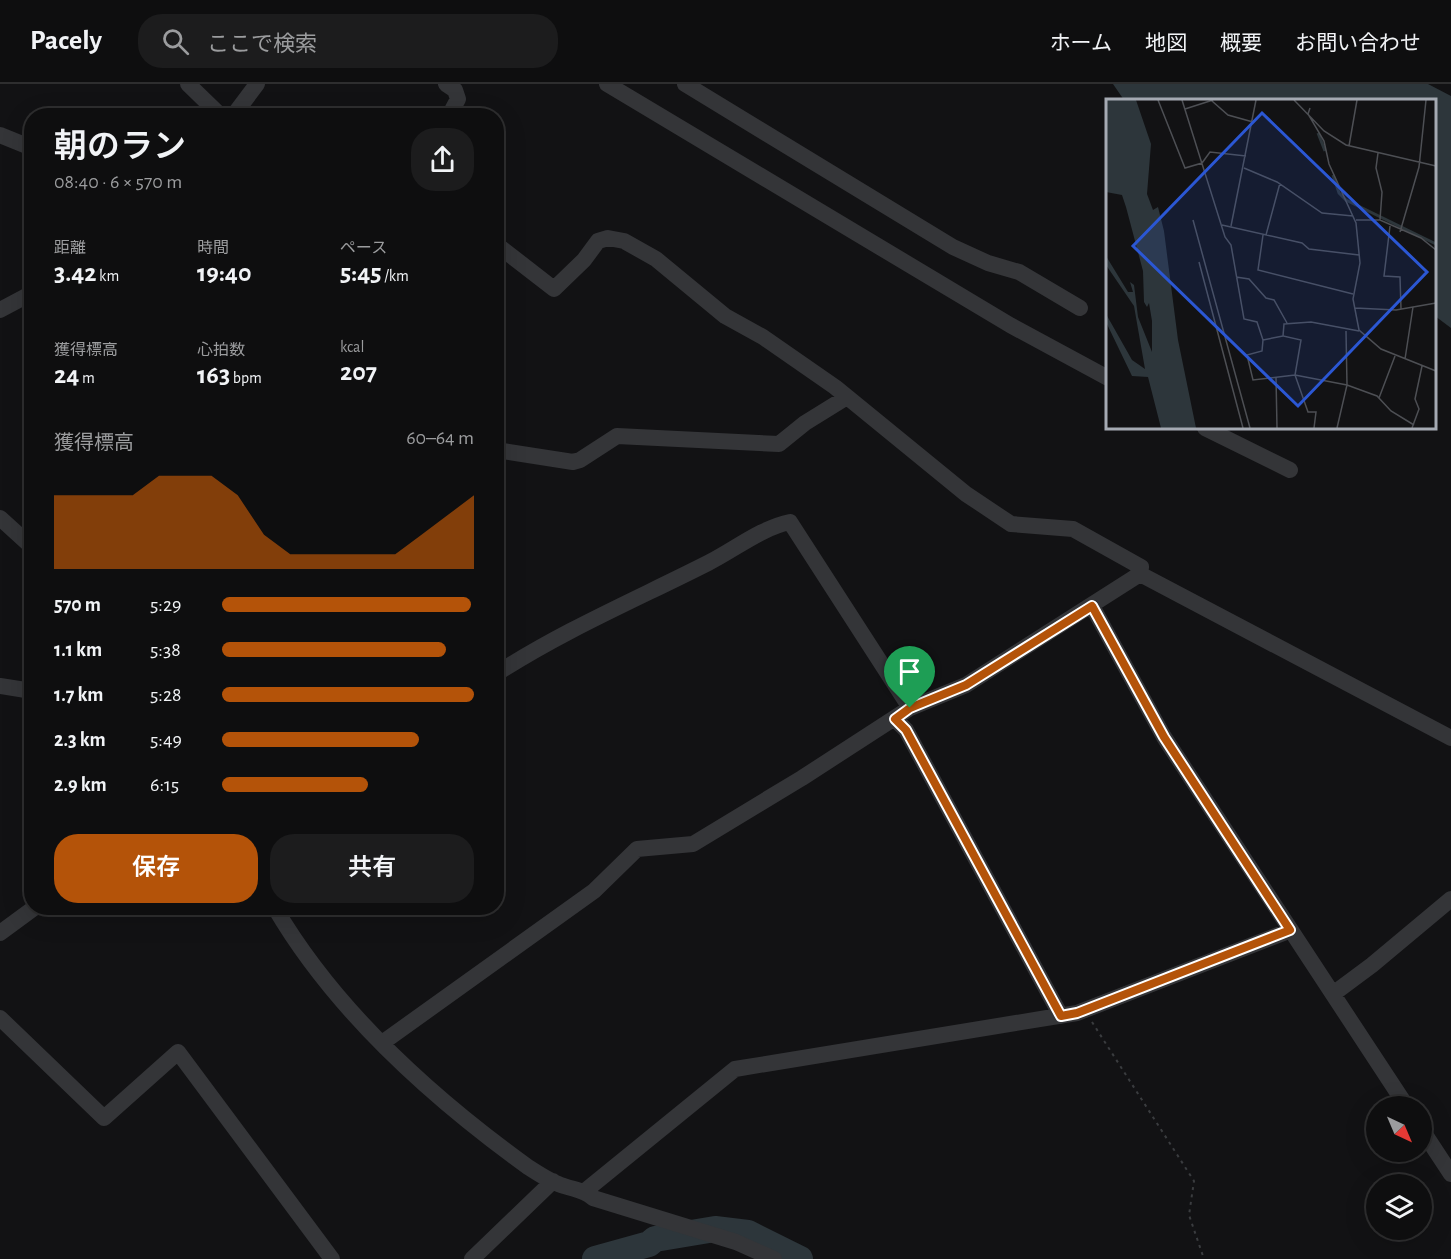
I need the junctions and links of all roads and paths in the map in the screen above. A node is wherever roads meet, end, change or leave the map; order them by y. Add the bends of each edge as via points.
1 (188, 84) edge
2 (258, 84) edge
3 (446, 84) edge
4 (607, 84) edge
5 (685, 84) edge
6 (213, 108) edge
7 (239, 108) edge
8 (453, 108) edge
9 (0, 135) edge
10 (24, 145) edge
11 (504, 250) edge
12 (24, 297) edge
13 (1080, 308) dead end
14 (0, 310) edge
15 (1106, 377) edge
16 (847, 397) junction
17 (1207, 429) edge
18 (504, 451) edge
19 (1290, 470) dead end
20 (0, 518) edge
21 (24, 540) edge
22 (1140, 574) junction
23 (1092, 606) junction
24 (504, 669) edge
25 (0, 686) edge
26 (24, 690) edge
27 (910, 708) junction
28 (895, 719) junction
29 (1451, 738) edge
30 (1451, 899) edge
31 (24, 915) edge
32 (280, 915) edge
33 (1290, 930) junction
34 (0, 933) edge
35 (1333, 994) junction
36 (1084, 1010) junction
37 (1061, 1016) junction
38 (0, 1018) edge
39 (382, 1043) junction
40 (1400, 1096) edge
41 (1432, 1145) edge
42 (1451, 1174) edge
43 (554, 1181) junction
44 (585, 1191) junction
45 (332, 1259) edge
46 (472, 1259) edge
47 (774, 1259) edge
48 (1204, 1259) edge

1 - 6 street
2 - 7 street
3 - 8 street via 455,90 458,99
4 - 15 street via 1010,325
5 - 13 street via 954,247 1019,272
9 - 10 street
11 - 16 street via 554,289 598,241 624,241 656,259 725,316 763,337
12 - 14 street
16 - 18 street via 779,444 617,436 573,462
16 - 22 street via 966,494 1011,524 1073,529 1141,567
17 - 19 street
20 - 21 street
22 - 23 street
22 - 29 street
23 - 27 street via 966,685
23 - 33 street via 1164,737
24 - 27 street via 546,642 722,556 776,525 790,522
25 - 26 street
27 - 28 street
28 - 37 street via 906,730
28 - 39 street via 693,844 637,849 594,891
30 - 35 street
31 - 34 street
32 - 39 street via 308,959
33 - 35 street
33 - 36 street
35 - 40 street
36 - 37 street
36 - 48 path via 1194,1180 1189,1215
37 - 44 street via 735,1069
38 - 45 street via 104,1118 178,1052
39 - 43 street via 488,1138
41 - 42 street
43 - 44 street
43 - 46 street
44 - 47 street via 593,1198 736,1242

